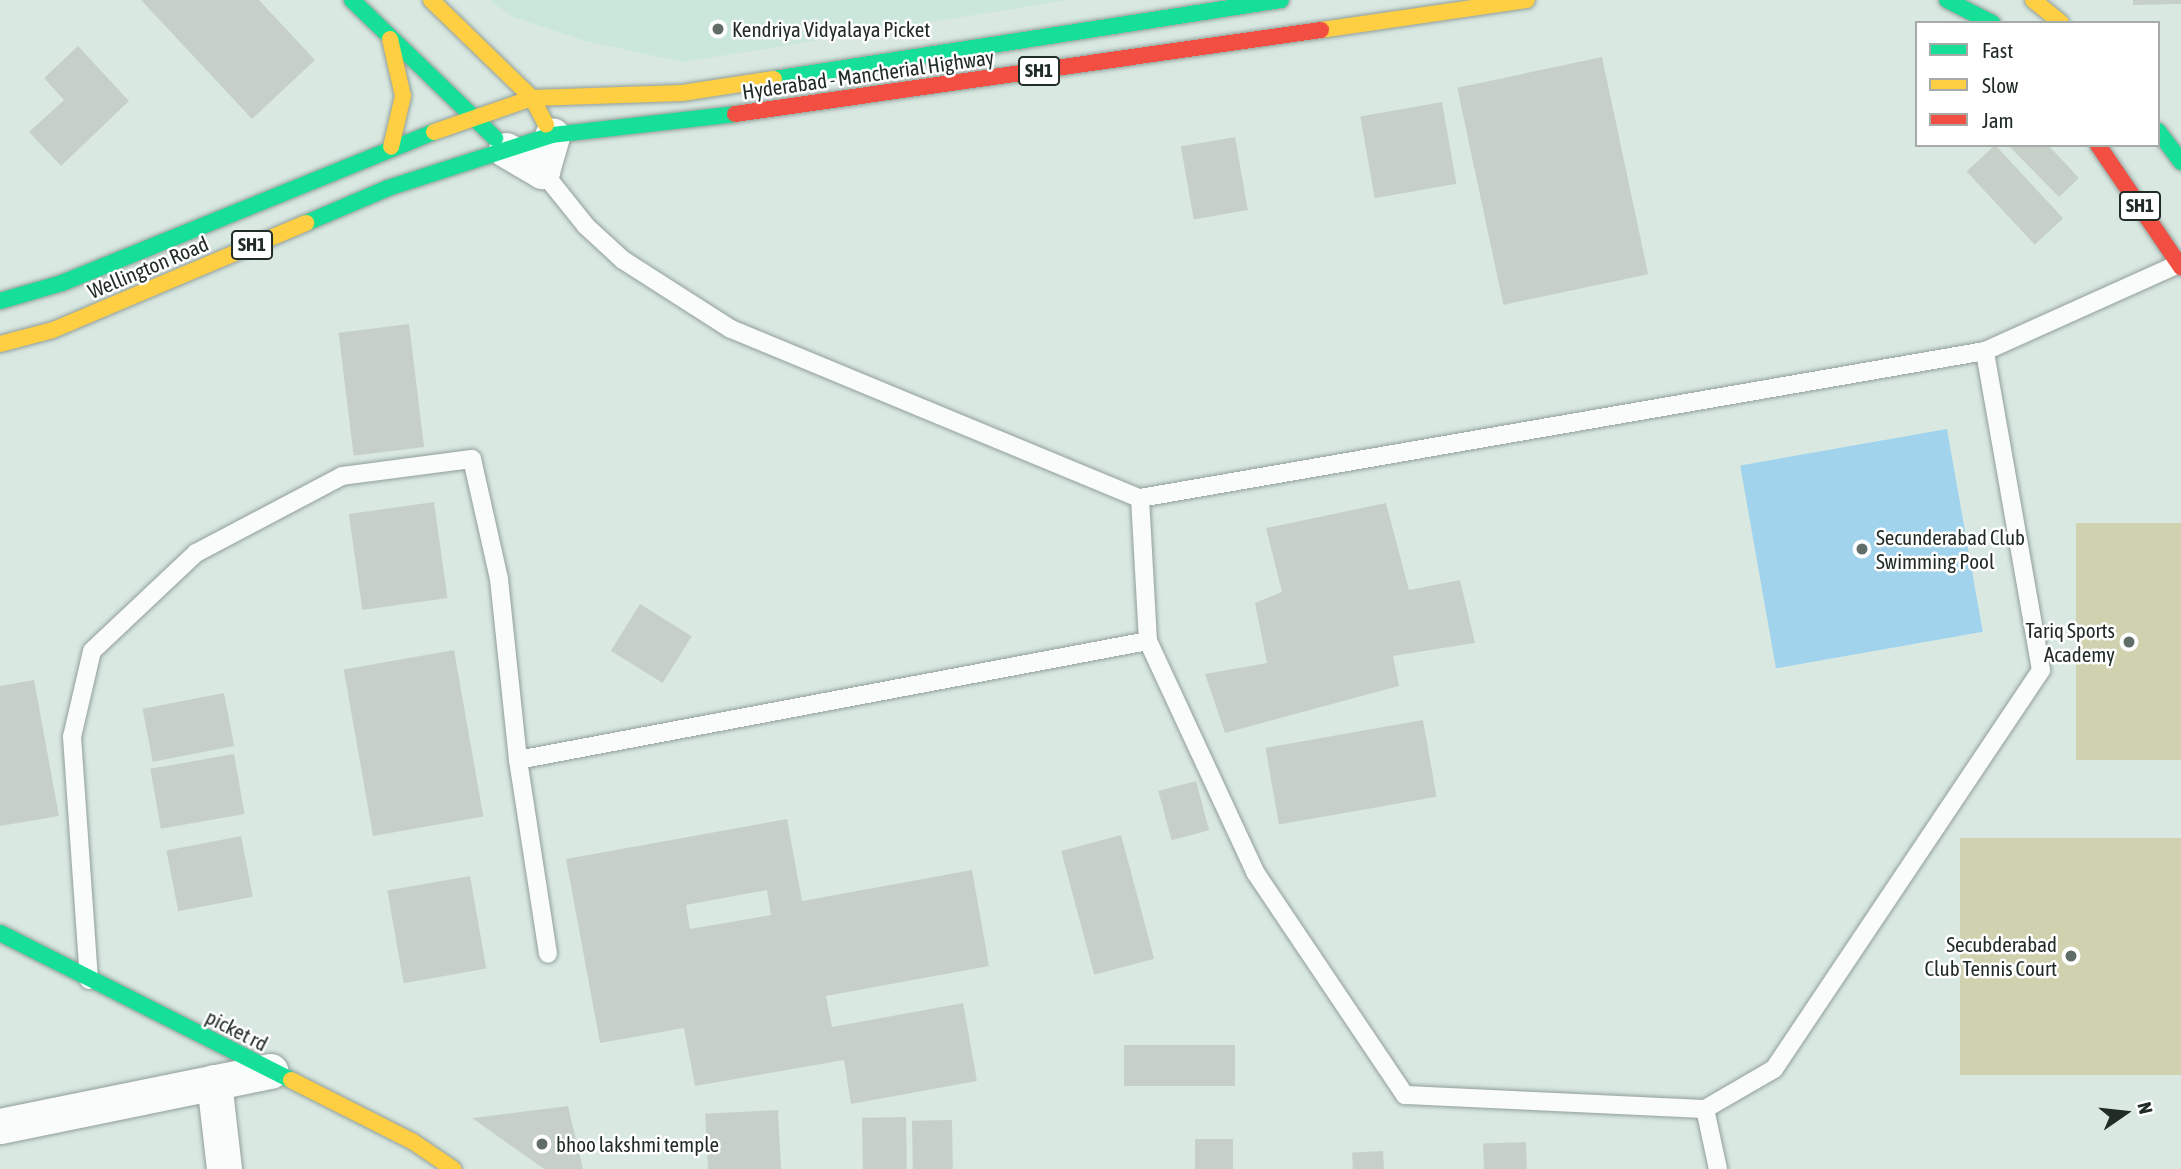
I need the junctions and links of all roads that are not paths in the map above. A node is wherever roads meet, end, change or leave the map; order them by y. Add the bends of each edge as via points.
1 (352, 0) edge
2 (431, 0) edge
3 (1281, 0) edge
4 (1527, 0) edge
5 (1947, 0) edge
6 (2033, 0) edge
7 (1988, 21) edge
8 (2059, 21) edge
9 (390, 39) junction
10 (532, 97) junction
11 (475, 116) junction
12 (2181, 131) edge
13 (551, 135) junction
14 (2163, 137) edge
15 (391, 147) junction
16 (2099, 147) edge
17 (506, 150) junction
18 (2181, 162) edge
19 (542, 171) junction
20 (2180, 266) edge
21 (0, 301) edge
22 (0, 344) edge
23 (1984, 351) junction
24 (1140, 498) junction
25 (1148, 642) junction
26 (518, 760) junction
27 (0, 933) edge
28 (548, 954) dead end
29 (89, 980) junction
30 (270, 1070) junction
31 (214, 1082) junction
32 (1705, 1109) junction
33 (0, 1126) edge
34 (224, 1169) edge
35 (453, 1169) edge
36 (1718, 1169) edge

1 - 9 main road
2 - 10 main road
3 - 10 main road, Hyderabad - Mancherial Highway / SH1 via 682,93
4 - 13 main road, Hyderabad - Mancherial Highway / SH1 via 675,124
5 - 7 main road
6 - 8 main road
9 - 11 main road
9 - 15 main road via 403,96
10 - 11 main road, Hyderabad - Mancherial Highway / SH1
10 - 13 main road
11 - 15 main road, SH1
11 - 17 main road
12 - 14 main road
13 - 17 main road, Hyderabad - Mancherial Highway / SH1
13 - 19 street
14 - 18 main road
15 - 21 main road, SH1 via 62,283
16 - 20 main road, SH1
17 - 19 street
17 - 22 main road, Wellington Road / SH1 via 388,188 53,330
19 - 24 lane via 586,226 623,260 732,329
20 - 23 lane
23 - 24 lane
23 - 32 lane via 2041,670 1774,1069
24 - 25 lane
25 - 26 lane
25 - 32 lane via 1255,872 1405,1095
26 - 28 lane
26 - 29 lane via 499,579 472,460 342,477 196,553 92,651 72,737
27 - 29 main road, picket rd
29 - 30 main road, picket rd
30 - 31 street
30 - 35 main road, picket rd via 412,1141
31 - 33 street
31 - 34 street
32 - 36 lane

